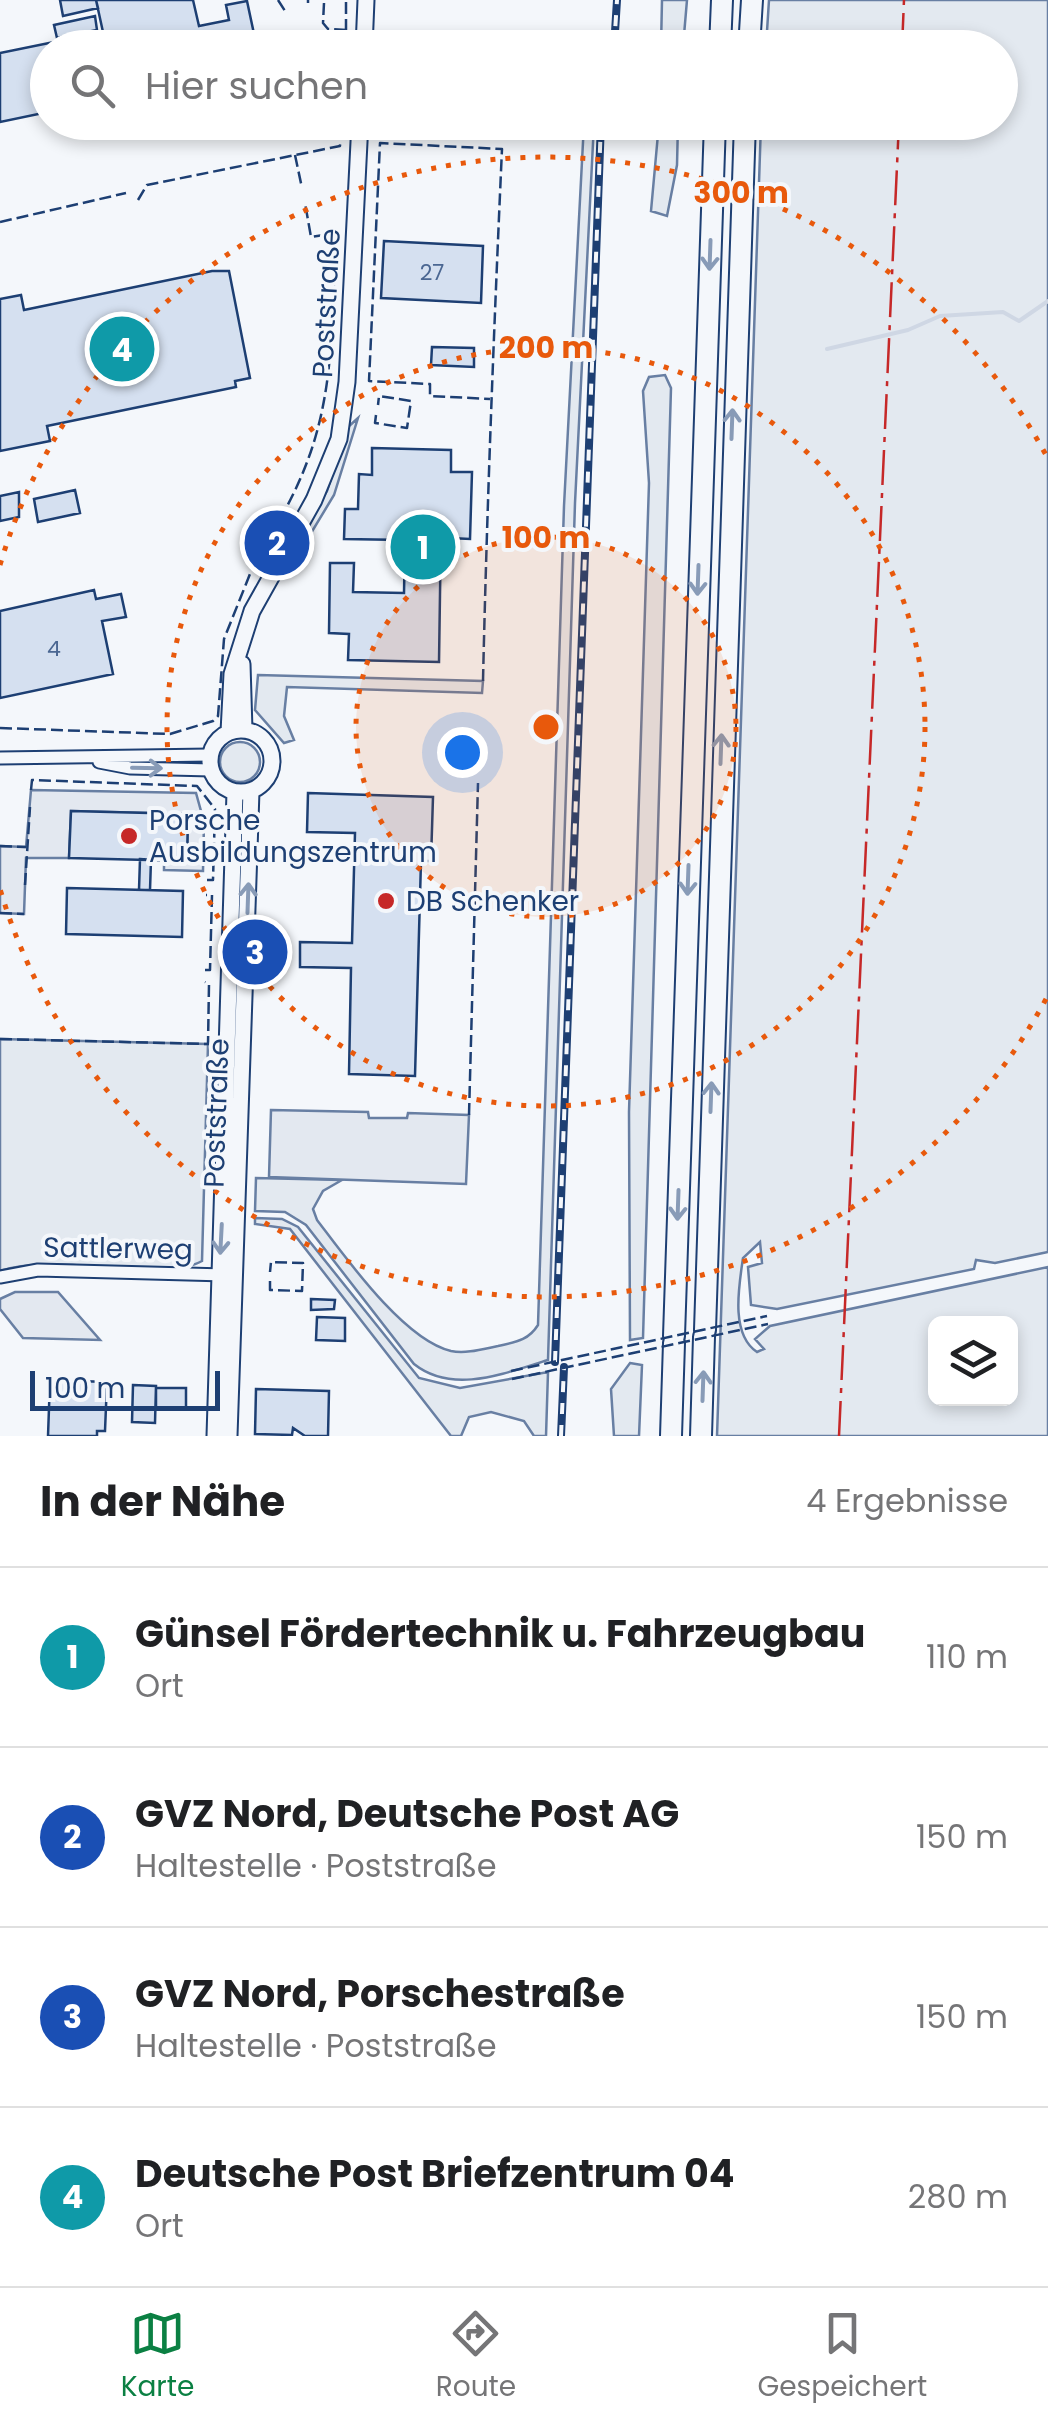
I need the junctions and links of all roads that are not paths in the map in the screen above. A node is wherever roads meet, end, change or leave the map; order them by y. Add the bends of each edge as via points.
1 (366, 0) edge
2 (722, 0) edge
3 (752, 0) edge
4 (365, 30) edge
5 (721, 30) edge
6 (750, 30) edge
7 (359, 140) edge
8 (714, 140) edge
9 (744, 140) edge
10 (237, 731) junction
11 (0, 758) edge
12 (210, 762) junction
13 (243, 792) junction
14 (228, 1275) junction
15 (0, 1278) edge
16 (216, 1436) edge
17 (230, 1436) edge
18 (671, 1436) edge
19 (701, 1436) edge

1 - 4 street
2 - 5 highway
3 - 6 highway
7 - 10 street, Poststraße via 339,439 314,500 264,582 242,643
8 -> 18 highway
19 -> 9 highway
10 - 12 street
10 - 13 street, Poststraße via 265,740 272,759 269,776
11 - 12 street via 132,754
12 - 13 street via 220,785
13 - 14 street, Poststraße
14 - 15 street, Sattlerweg via 38,1270
14 - 16 street, Poststraße
14 - 17 street, Poststraße

